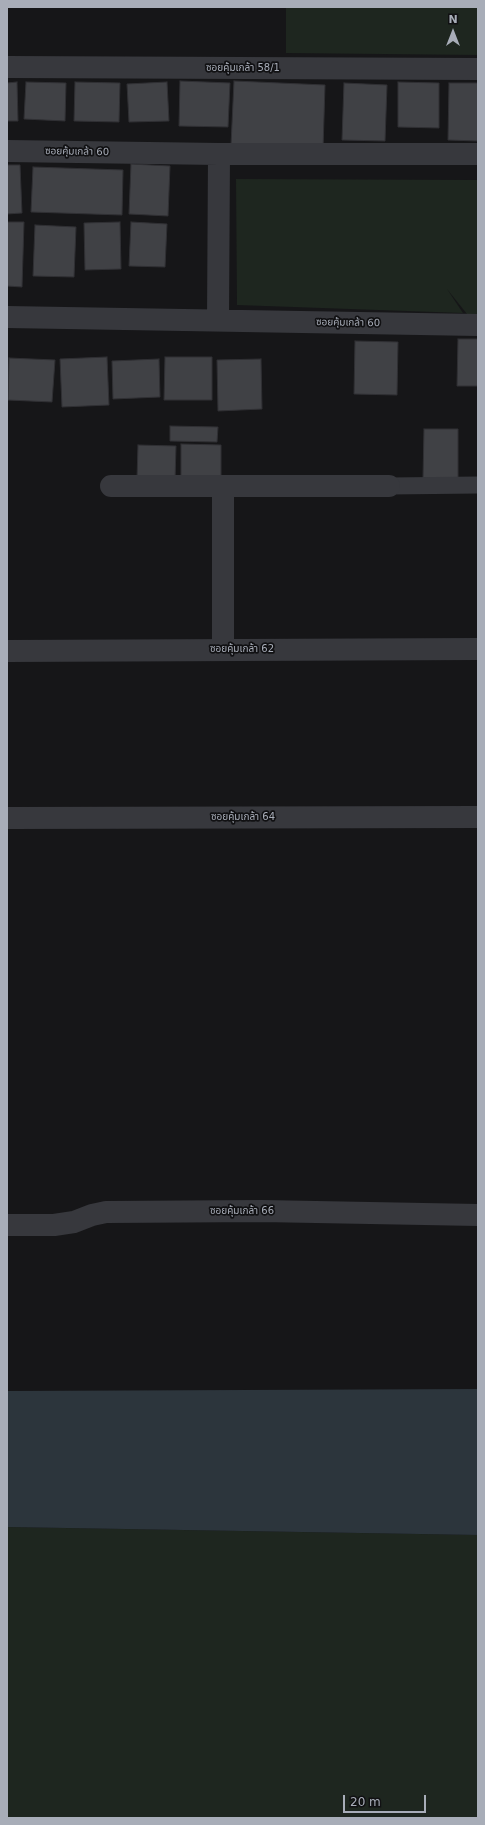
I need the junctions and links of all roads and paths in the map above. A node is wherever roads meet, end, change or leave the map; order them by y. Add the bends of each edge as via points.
1 (7, 67) edge
2 (478, 69) edge
3 (7, 150) edge
4 (219, 154) junction
5 (478, 154) edge
6 (7, 317) edge
7 (218, 320) junction
8 (478, 325) edge
9 (478, 485) edge
10 (111, 486) dead end
11 (222, 486) junction
12 (389, 486) joint
13 (223, 649) junction
14 (478, 649) edge
15 (7, 651) edge
16 (478, 817) edge
17 (7, 818) edge
18 (478, 1216) edge
19 (7, 1225) edge

1 - 2 street, ซอยคุ้มเกล้า 58/1
3 - 4 street, ซอยคุ้มเกล้า 60
4 - 5 street, ซอยคุ้มเกล้า 60
4 - 7 street
6 - 7 street, ซอยคุ้มเกล้า 60
7 - 8 street, ซอยคุ้มเกล้า 60
9 - 12 lane
10 - 11 street
11 - 12 street
11 - 13 street
13 - 14 street, ซอยคุ้มเกล้า 62
13 - 15 street, ซอยคุ้มเกล้า 62
16 - 17 street, ซอยคุ้มเกล้า 64
18 - 19 street, ซอยคุ้มเกล้า 66 via 262,1211 106,1212 54,1225

